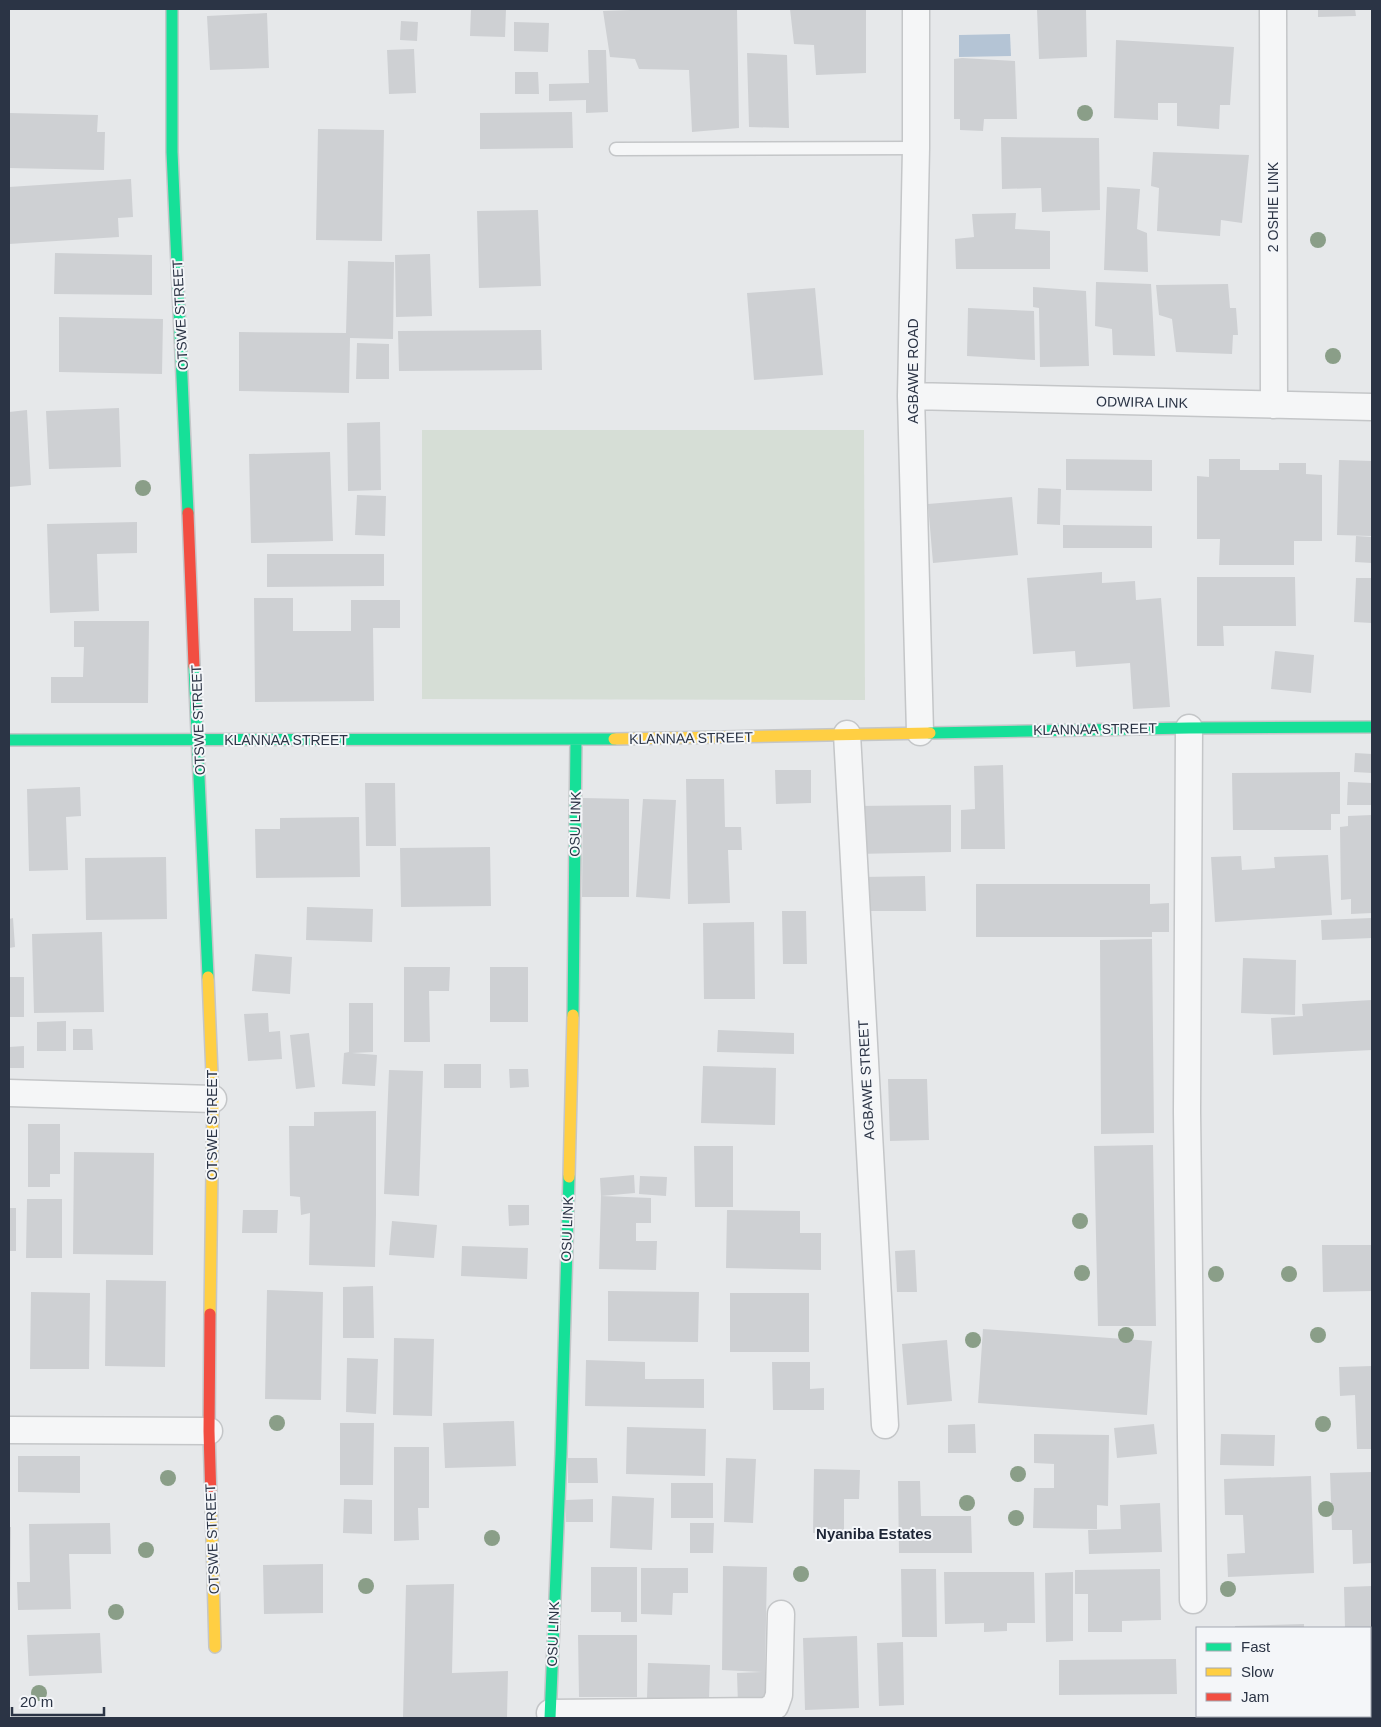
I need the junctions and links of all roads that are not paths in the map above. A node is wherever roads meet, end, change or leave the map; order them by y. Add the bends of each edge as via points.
1 (172, 9) edge
2 (916, 9) edge
3 (1273, 9) edge
4 (916, 148) junction
5 (616, 149) dead end
6 (912, 396) junction
7 (1274, 405) junction
8 (1372, 407) edge
9 (1372, 726) edge
10 (1189, 728) junction
11 (920, 732) junction
12 (846, 734) junction
13 (199, 739) junction
14 (9, 740) edge
15 (576, 740) junction
16 (9, 1093) edge
17 (213, 1099) junction
18 (885, 1425) dead end
19 (9, 1430) edge
20 (209, 1431) junction
21 (1193, 1600) dead end
22 (781, 1614) dead end
23 (215, 1647) dead end
24 (550, 1716) edge

1 - 13 street, OTSWE STREET via 172,152
2 - 4 street, AGBAWE ROAD
3 - 7 street, 2 OSHIE LINK
4 - 5 lane
4 - 6 street, AGBAWE ROAD
6 - 7 street, ODWIRA LINK
6 - 11 street, AGBAWE ROAD
7 - 8 street, ODWIRA LINK
9 - 10 street, KLANNAA STREET
10 - 11 street, KLANNAA STREET
10 - 21 street via 1187,1112
11 - 12 street, KLANNAA STREET
12 - 15 street, KLANNAA STREET
12 - 18 street, AGBAWE STREET
13 - 14 street, KLANNAA STREET
13 - 15 street, KLANNAA STREET
13 - 17 street, OTSWE STREET
15 - 24 street, OSU LINK via 571,1085
16 - 17 street
17 - 20 street, OTSWE STREET
19 - 20 street
20 - 23 street, OTSWE STREET
22 - 24 street via 779,1695 775,1706 766,1711

